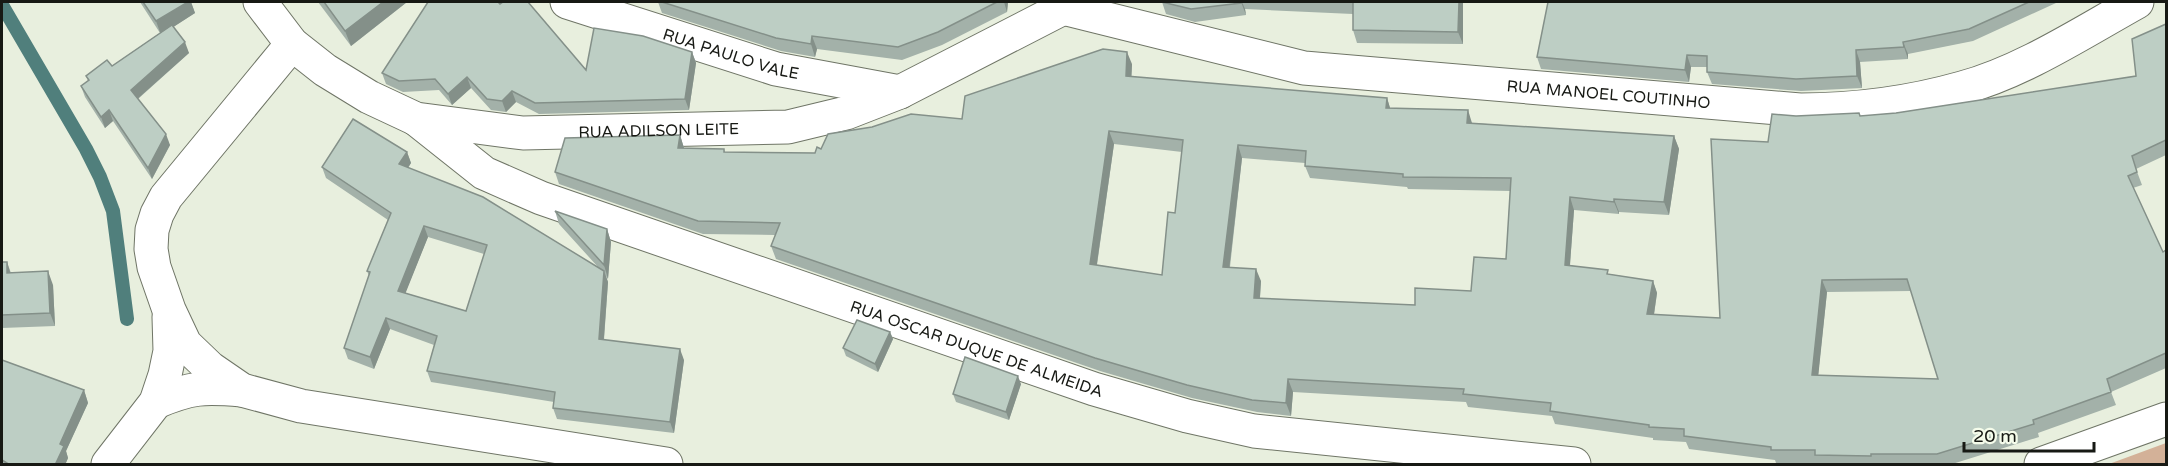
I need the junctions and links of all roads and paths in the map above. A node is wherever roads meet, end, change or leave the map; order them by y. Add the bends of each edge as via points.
1 (260, 2) edge
2 (567, 2) edge
3 (2137, 2) edge
4 (1069, 5) edge
5 (292, 44) junction
6 (900, 92) junction
7 (416, 119) junction
8 (169, 310) junction
9 (242, 390) junction
10 (156, 402) junction
11 (2166, 419) edge
12 (108, 465) edge
13 (666, 465) edge
14 (1574, 465) edge
15 (2042, 465) edge

1 - 5 street, RUA ADILSON LEITE
2 - 6 street, RUA PAULO VALE via 776,69
3 - 4 street, RUA MANOEL COUTINHO via 2063,44 1963,88 1837,110 1304,68
4 - 6 street, RUA ADILSON LEITE
5 - 7 street, RUA ADILSON LEITE via 369,97
5 - 8 street via 166,197 157,214 151,249
6 - 7 street, RUA ADILSON LEITE via 846,113 788,127 523,133
7 - 14 street, RUA OSCAR DUQUE DE ALMEIDA via 484,172 541,198 1141,404 1254,431
8 - 9 street via 185,345
8 - 10 street via 170,351
9 - 10 street via 205,387
9 - 13 street via 301,406
10 - 12 street
11 - 15 street

